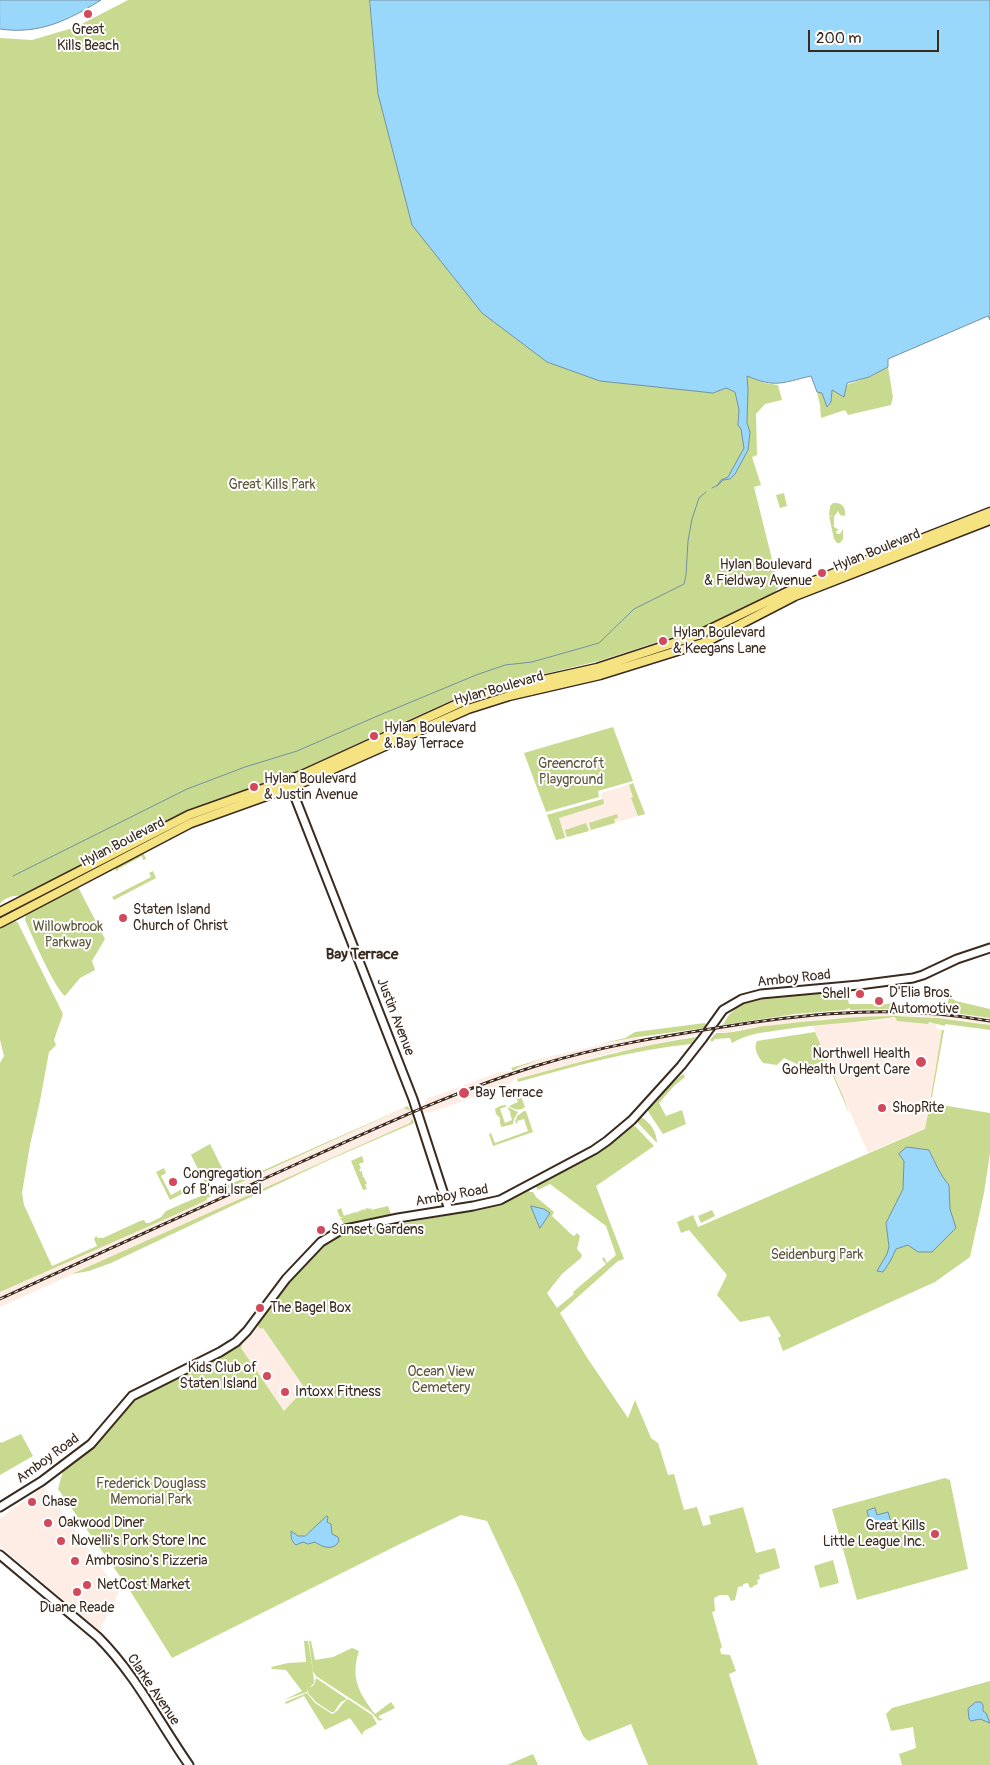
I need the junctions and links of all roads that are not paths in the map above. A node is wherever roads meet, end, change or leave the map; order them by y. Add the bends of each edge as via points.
1 (990, 512) edge
2 (990, 520) edge
3 (290, 784) junction
4 (0, 912) edge
5 (0, 922) edge
6 (990, 948) edge
7 (449, 1210) junction
8 (0, 1507) edge
9 (0, 1555) edge
10 (189, 1765) edge

1 - 3 main road, Hylan Boulevard via 791,590 698,635 602,666 470,699
2 - 3 main road, Hylan Boulevard via 795,596 712,640 600,675 476,706
3 - 4 main road, Hylan Boulevard via 189,816
3 - 5 main road, Hylan Boulevard via 191,823
3 - 7 main road, Justin Avenue via 413,1099
6 - 7 main road, Amboy Road via 957,959 923,976 859,986 761,994 742,1000 723,1010 681,1066 632,1120 607,1141 509,1196 486,1204
7 - 8 main road, Amboy Road via 398,1218 330,1235 297,1267 236,1342 132,1396 91,1444 42,1481
9 - 10 main road, Clarke Avenue via 112,1652 138,1684

